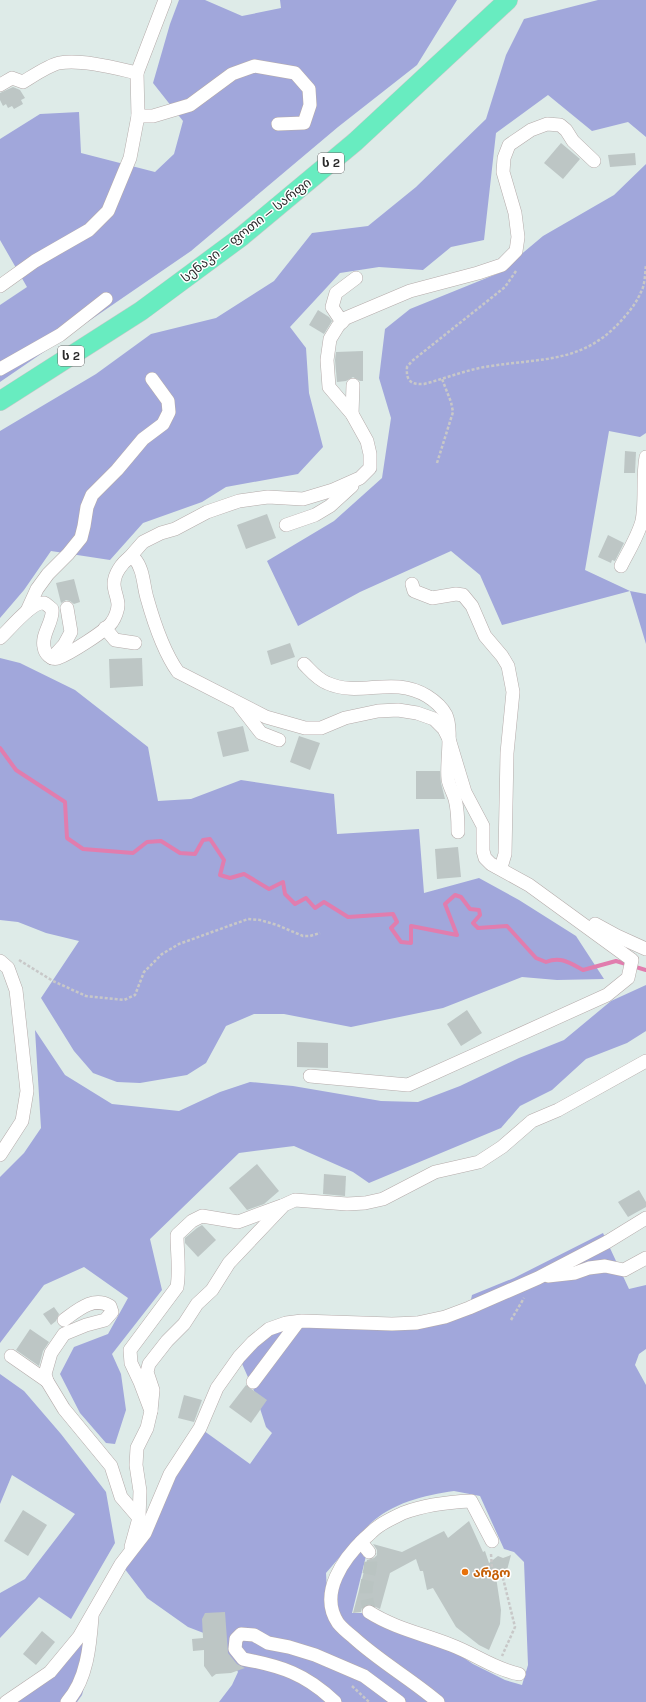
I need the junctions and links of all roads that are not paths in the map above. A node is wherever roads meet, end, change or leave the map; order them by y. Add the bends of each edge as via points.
1 (165, 0) edge
2 (508, 0) edge
3 (136, 73) junction
4 (0, 85) edge
5 (138, 116) junction
6 (278, 124) dead end
7 (594, 161) dead end
8 (356, 278) dead end
9 (0, 286) edge
10 (106, 299) dead end
11 (342, 322) junction
12 (0, 370) edge
13 (152, 379) dead end
14 (353, 386) dead end
15 (0, 401) edge
16 (352, 414) junction
17 (646, 457) edge
18 (360, 478) junction
19 (286, 525) dead end
20 (129, 558) junction
21 (621, 566) dead end
22 (412, 584) dead end
23 (67, 608) dead end
24 (27, 611) junction
25 (105, 628) junction
26 (0, 638) edge
27 (134, 643) dead end
28 (52, 658) junction
29 (304, 664) dead end
30 (238, 704) junction
31 (449, 739) junction
32 (279, 740) dead end
33 (458, 832) dead end
34 (497, 867) junction
35 (550, 899) junction
36 (646, 949) edge
37 (0, 961) edge
38 (646, 1061) edge
39 (310, 1076) dead end
40 (0, 1155) edge
41 (284, 1205) junction
42 (646, 1218) edge
43 (646, 1258) edge
44 (538, 1278) junction
45 (64, 1320) dead end
46 (298, 1322) junction
47 (11, 1356) dead end
48 (47, 1381) junction
49 (253, 1382) dead end
50 (151, 1411) junction
51 (139, 1518) junction
52 (491, 1548) road end
53 (129, 1553) junction
54 (369, 1612) dead end
55 (92, 1613) junction
56 (519, 1674) dead end
57 (6, 1702) edge
58 (67, 1702) edge
59 (335, 1702) edge
60 (399, 1702) edge
61 (438, 1702) edge

1 - 3 street
2 - 15 highway, სენაკი — ფოთი — სარფი / ს 2 via 356,142 242,237 141,311
3 - 4 street via 100,65 68,62 58,63 23,82 12,78
3 - 5 street
5 - 6 street via 153,116 190,105 232,74 254,66 295,73 309,89 310,105 304,124
5 - 9 street via 130,158 108,211 89,230 35,261
7 - 11 street via 560,125 547,124 531,130 509,145 504,158 503,172 515,213 518,237 516,251 502,265 410,291 367,308
8 - 11 street via 336,293 332,307
10 - 12 street via 60,335
11 - 16 street via 330,339 327,360 329,387
13 - 24 street via 168,401 169,412 163,424 143,439 92,495 81,538 44,579
14 - 16 street
16 - 18 street via 367,441 370,454 370,468
17 - 21 street via 641,522
18 - 19 street via 330,506 315,515
18 - 20 street via 303,499 268,497 239,501 207,512 143,542
20 - 25 street via 123,562 117,575 114,584 118,605 111,623
20 - 30 street via 134,558 139,564 157,629 178,672
22 - 34 street via 414,591 432,598 463,595 472,606 485,636 508,666 513,692 507,753 505,854 502,864
23 - 28 street via 71,632 64,645
24 - 26 street
24 - 28 street via 39,604 45,604 52,609 53,614 47,626 43,646 47,655
25 - 27 street via 115,640
25 - 28 street via 70,652 57,659
29 - 31 street via 317,678 328,684 353,689 394,686 419,691 437,702 447,716
30 - 31 street via 266,717 305,728 321,728 345,718 378,711 418,713 434,719
30 - 32 street via 261,733
31 - 33 street via 448,780 459,816
31 - 34 street via 465,792 483,826 485,858
34 - 35 street
35 - 36 street
35 - 39 street via 632,960 628,978 608,995 408,1086
37 - 40 street via 8,968 16,990 27,1091 22,1122
38 - 41 street via 558,1110 532,1121 480,1162 435,1172 383,1199 365,1204 295,1200
41 - 50 street via 229,1263 212,1290 149,1364 147,1372 153,1390
41 - 50 street via 238,1222 202,1216 192,1221 178,1235 177,1287 130,1350 131,1363
42 - 44 street via 607,1242
43 - 44 street via 624,1270 605,1266
44 - 46 street via 445,1317 417,1323
45 - 48 street via 85,1306 97,1302 110,1306 112,1312 105,1320 64,1334 51,1353
46 - 49 street
46 - 53 street via 269,1329 239,1357 217,1388 200,1428 170,1474 145,1533
47 - 48 street
48 - 51 street via 64,1409 111,1466 121,1497
50 - 51 street via 147,1428 136,1448 140,1491
51 - 53 street
52 - 61 street via 472,1501 446,1503 404,1513 378,1526 365,1547 341,1566 334,1582 330,1598 332,1612 338,1624 364,1648
53 - 55 street
54 - 56 street via 391,1624 453,1646 497,1667
55 - 57 street via 79,1637 50,1672
55 - 58 street via 90,1639 82,1677
59 - 60 street via 302,1676 272,1664 243,1659 235,1648 236,1640 242,1634 254,1635 268,1643 289,1646 315,1655 364,1676

